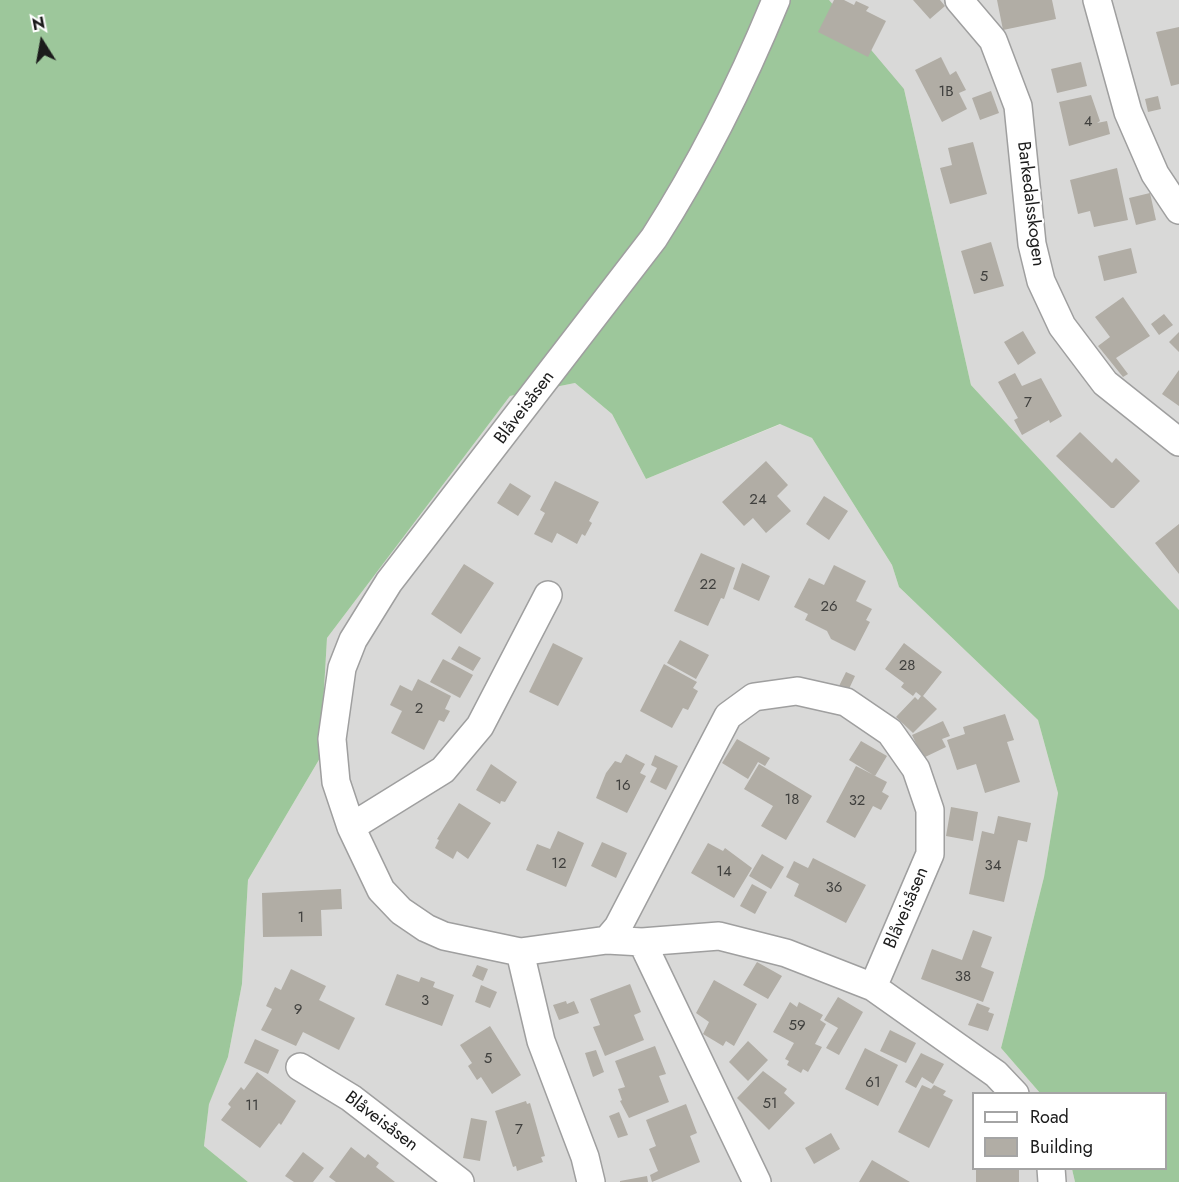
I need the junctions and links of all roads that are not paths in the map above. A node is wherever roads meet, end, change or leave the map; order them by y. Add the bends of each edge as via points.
1 (776, 0) edge
2 (959, 0) edge
3 (1097, 0) edge
4 (1179, 210) edge
5 (1179, 442) edge
6 (549, 595) dead end
7 (351, 827) junction
8 (607, 940) junction
9 (642, 942) junction
10 (520, 952) junction
11 (873, 987) junction
12 (300, 1066) dead end
13 (1013, 1092) edge
14 (460, 1182) edge
15 (591, 1182) edge
16 (757, 1182) edge

1 - 7 street, Blåveisåsen via 751,61 686,189 654,238 389,582 354,640 342,668 332,739 336,782
2 - 5 street, Barkedalsskogen via 993,40 1018,106 1032,244 1041,281 1062,326 1105,383
3 - 4 street via 1128,112 1155,174
6 - 7 street via 480,726 443,770
7 - 10 street, Blåveisåsen via 381,890 401,911 426,928 464,943
8 - 9 street, Blåveisåsen
8 - 10 street, Blåveisåsen
8 - 11 street, Blåveisåsen via 618,927 728,716 754,697 797,691 846,702 890,732 916,770 930,810 930,854
9 - 11 street, Blåveisåsen via 719,936 786,953
9 - 16 street
10 - 15 street via 541,1041
11 - 13 street, Blåveisåsen via 996,1074
12 - 14 street, Blåveisåsen via 351,1098

